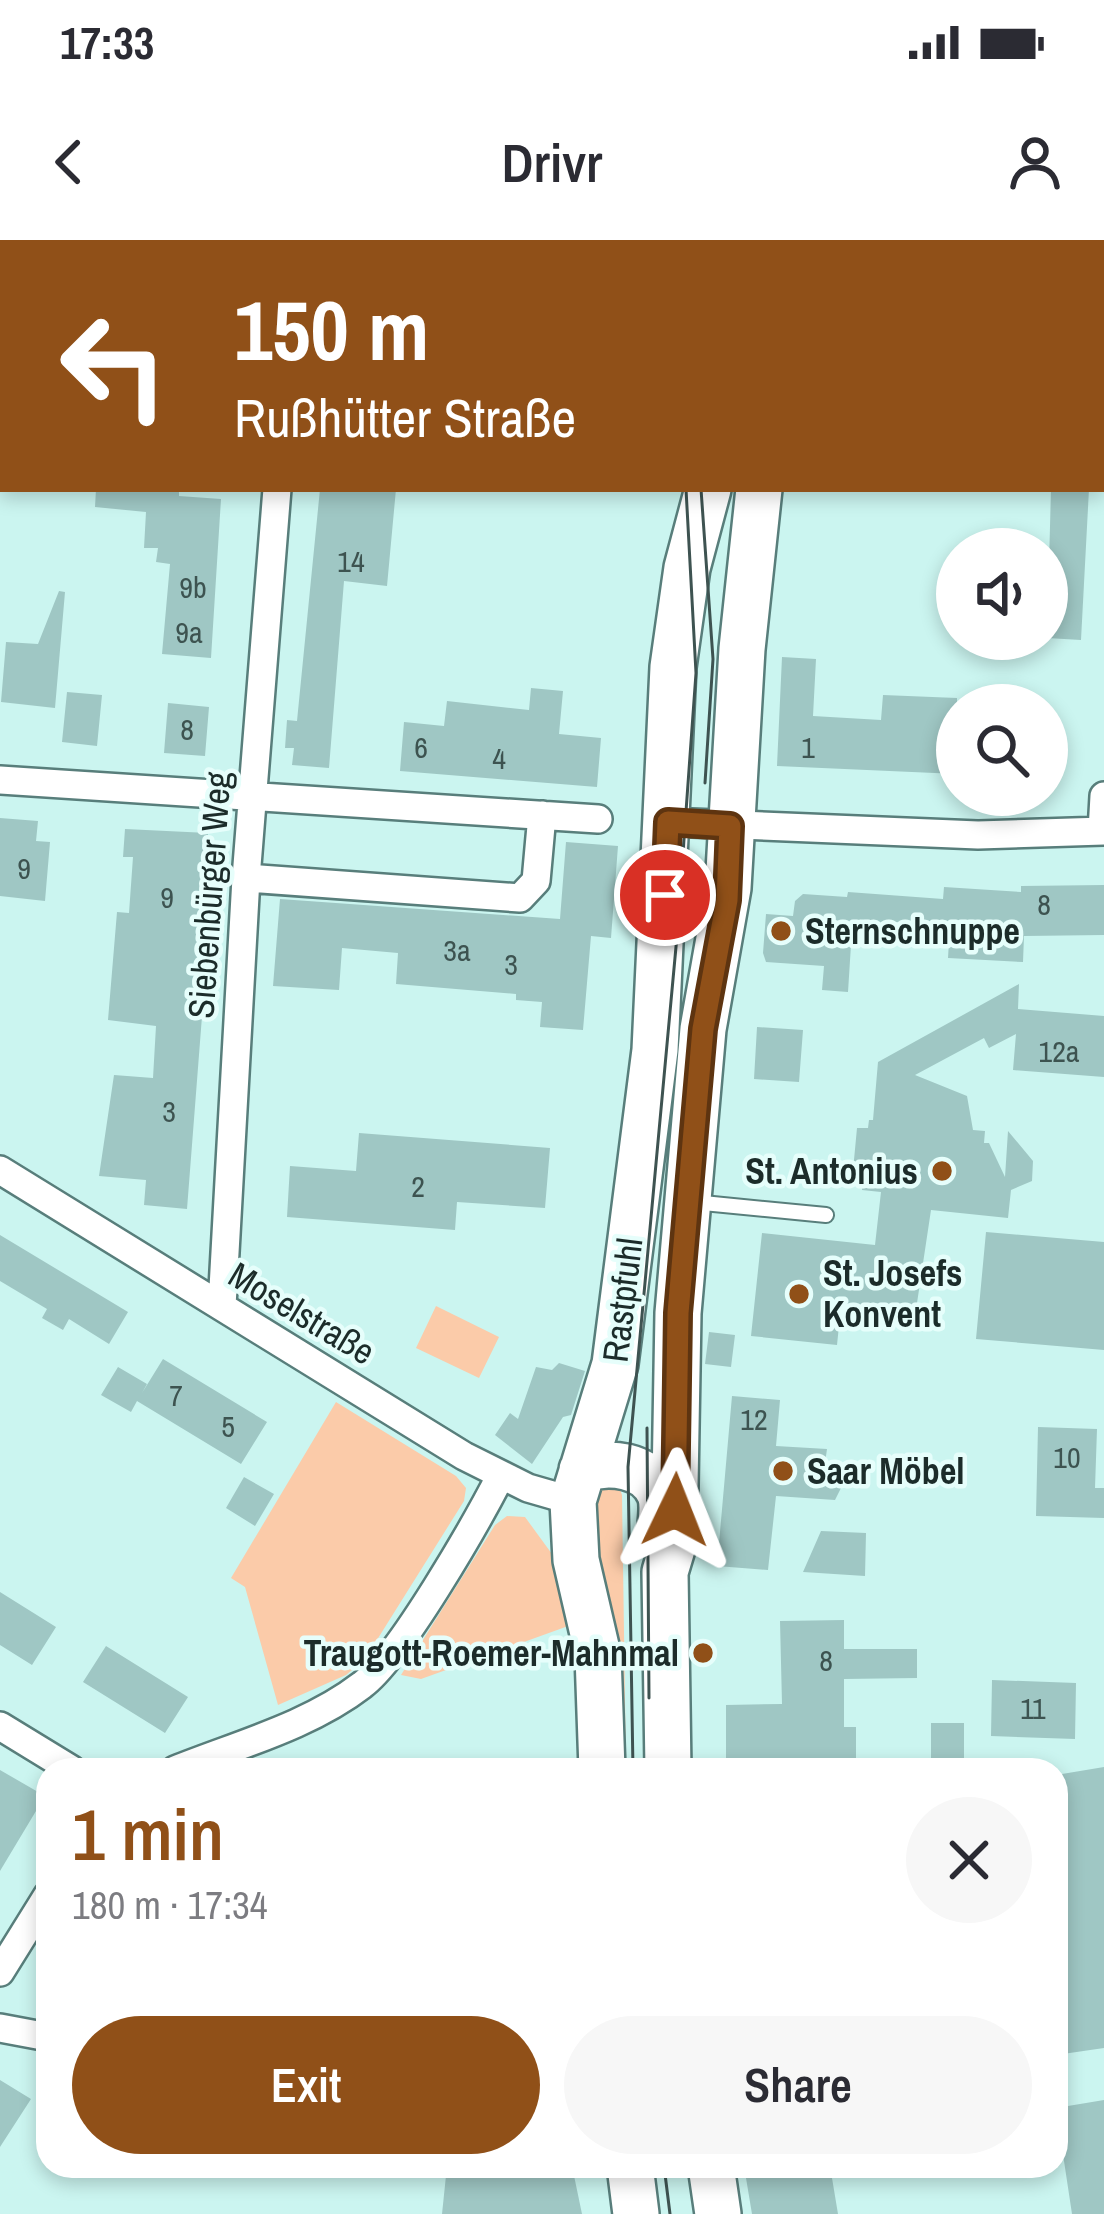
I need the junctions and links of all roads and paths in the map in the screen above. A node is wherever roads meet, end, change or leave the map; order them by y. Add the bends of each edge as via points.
1 (277, 492) edge
2 (707, 492) edge
3 (732, 492) edge
4 (759, 492) edge
5 (745, 616) junction
6 (0, 780) edge
7 (1104, 796) edge
8 (252, 797) junction
9 (542, 815) junction
10 (598, 818) dead end
11 (668, 822) junction
12 (730, 826) junction
13 (1103, 831) edge
14 (246, 878) junction
15 (0, 1170) edge
16 (688, 1201) junction
17 (826, 1215) dead end
18 (222, 1306) junction
19 (502, 1475) junction
20 (578, 1486) junction
21 (665, 1573) junction
22 (0, 1726) edge
23 (52, 1758) edge
24 (205, 1758) edge
25 (602, 1758) edge
26 (668, 1758) edge
27 (36, 1914) edge
28 (0, 1972) edge
29 (0, 2028) edge
30 (36, 2034) edge
31 (632, 2178) edge
32 (713, 2178) edge
33 (636, 2214) edge
34 (718, 2214) edge

1 - 8 street, Siebenbürger Weg
2 - 11 main road, Rastpfuhl via 679,611
3 - 5 main road via 729,566
4 - 5 main road, Rastpfuhl
5 - 12 main road, Rastpfuhl
6 - 8 street
7 - 13 street
8 - 9 street
8 - 14 street, Siebenbürger Weg
9 - 10 street
9 - 14 street via 536,880 520,898
11 - 12 street
11 - 20 main road, Rastpfuhl via 655,1050 618,1344
12 - 13 street via 996,836
12 - 16 main road, Rastpfuhl
14 - 18 street, Siebenbürger Weg
15 - 18 street, Moselstraße
16 - 17 lane
16 - 21 main road, Rastpfuhl via 674,1542
18 - 19 street, Moselstraße
19 - 20 street, Moselstraße
19 - 24 street via 365,1684
20 - 21 main road via 596,1465 647,1478 660,1493
20 - 25 main road, Rastpfuhl via 576,1560 598,1654
21 - 26 main road, Rastpfuhl
22 - 23 street
27 - 28 street
29 - 30 street
31 - 33 main road
32 - 34 main road

